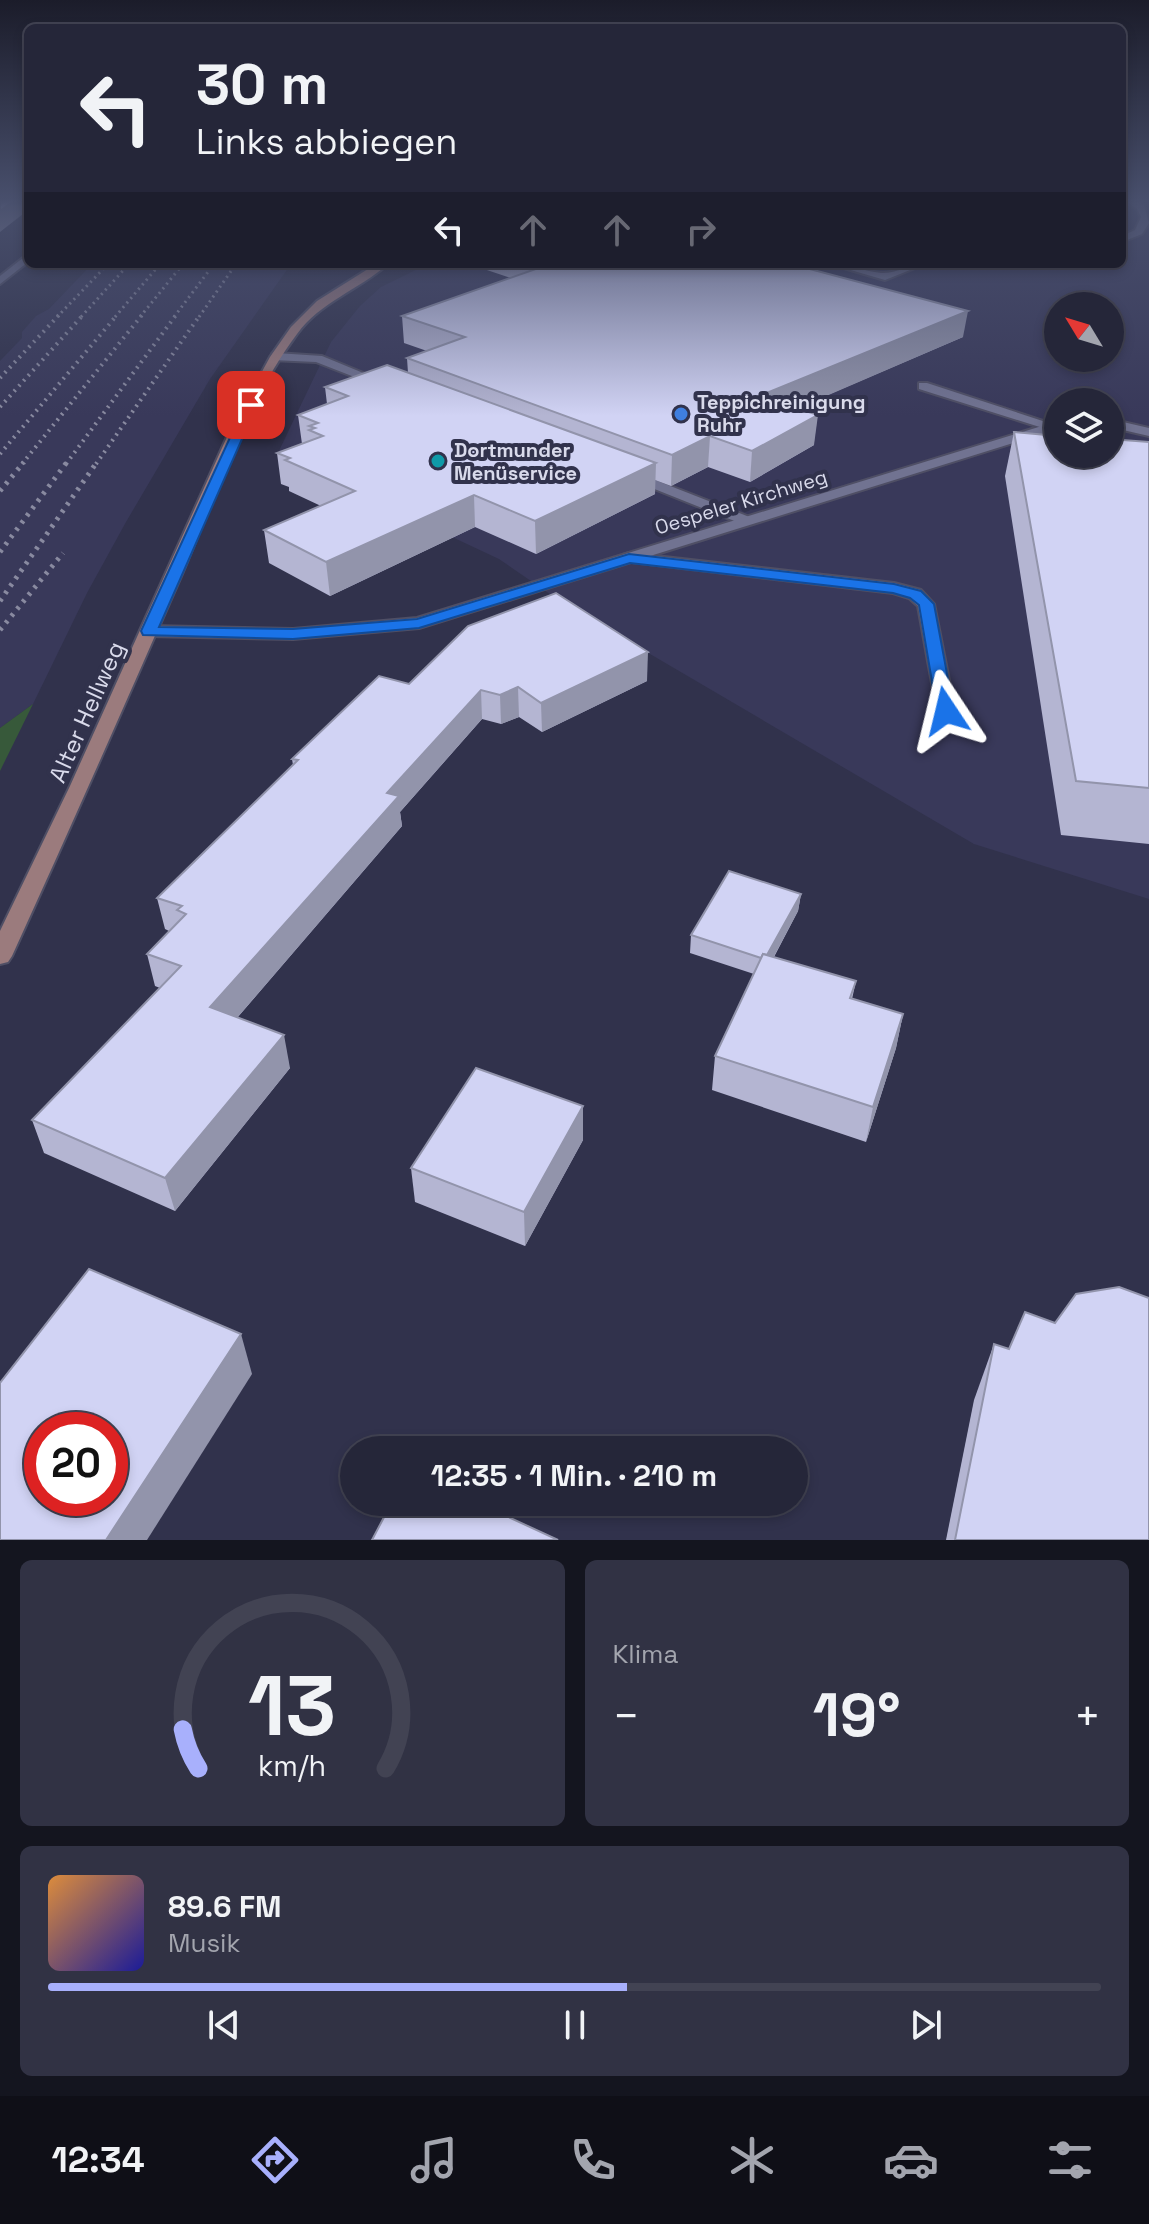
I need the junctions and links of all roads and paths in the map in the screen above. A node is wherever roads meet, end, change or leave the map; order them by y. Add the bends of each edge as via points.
1 (370, 272) edge
2 (865, 272) edge
3 (899, 272) edge
4 (276, 357) junction
5 (923, 386) dead end
6 (392, 387) edge
7 (1044, 422) edge
8 (1124, 426) edge
9 (1044, 428) edge
10 (1149, 432) edge
11 (612, 468) edge
12 (747, 521) junction
13 (629, 558) junction
14 (149, 631) junction
15 (946, 711) dead end
16 (0, 956) edge

1 - 4 street, Alter Hellweg via 321,303
2 - 3 street via 885,277
4 - 6 street via 318,359
4 - 14 street, Alter Hellweg via 238,428
5 - 7 street
8 - 10 street
9 - 12 street, Oespeler Kirchweg
11 - 12 street
12 - 13 street, Oespeler Kirchweg
13 - 14 street, Oespeler Kirchweg via 419,623 293,634
13 - 15 street via 915,594 926,604
14 - 16 street, Alter Hellweg

